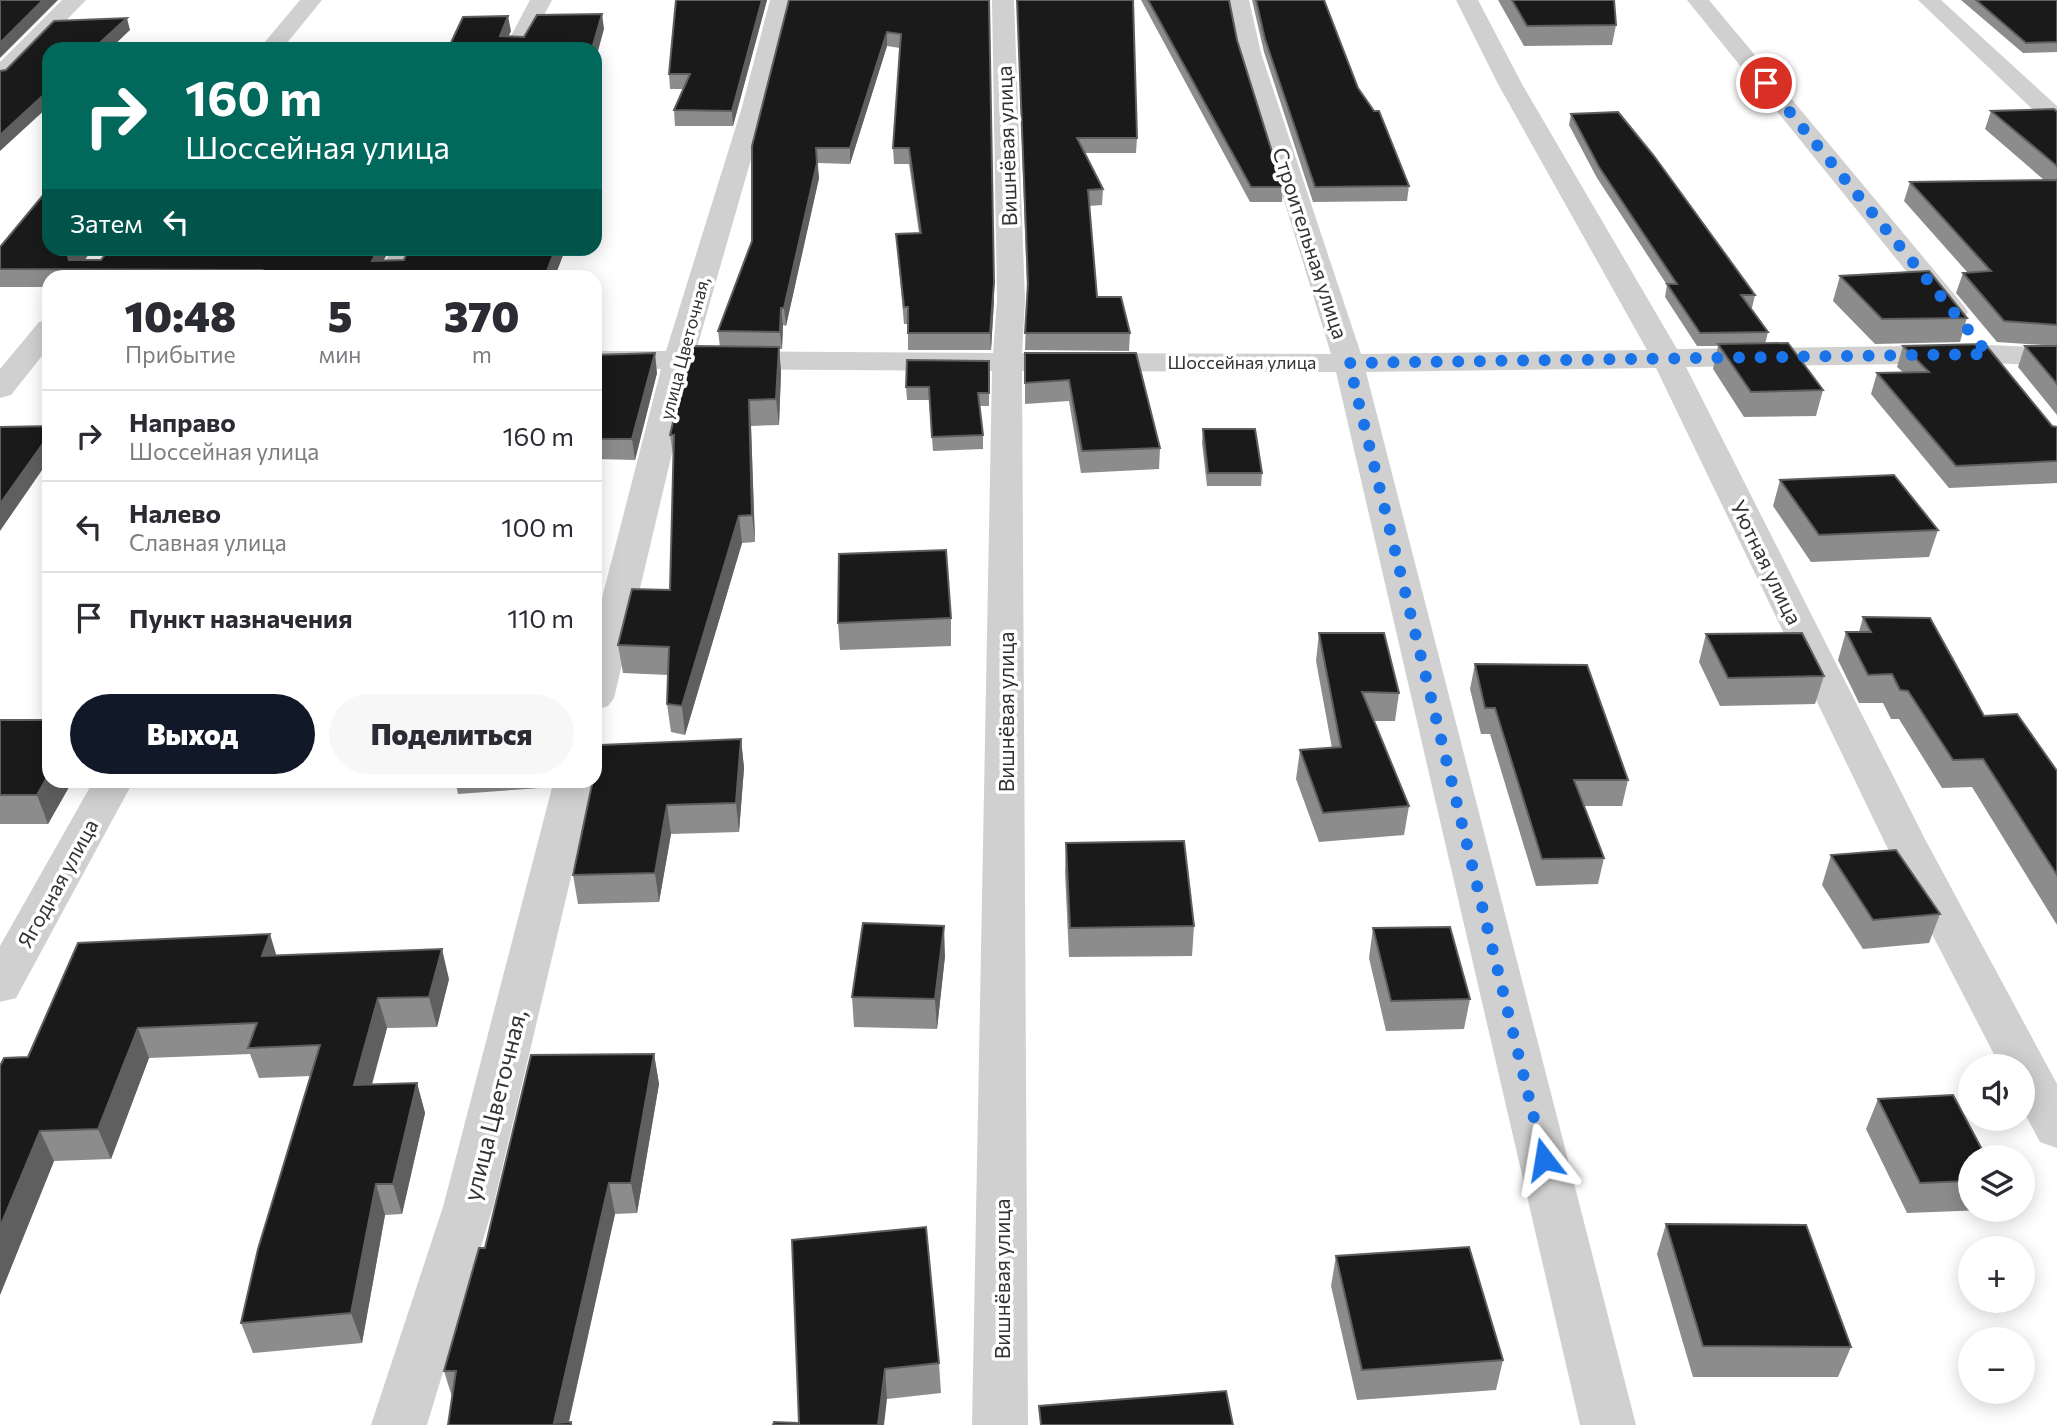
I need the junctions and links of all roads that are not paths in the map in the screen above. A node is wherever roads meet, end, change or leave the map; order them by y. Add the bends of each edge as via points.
1 (75, 0) edge
2 (311, 0) edge
3 (541, 0) edge
4 (781, 0) edge
5 (1003, 0) edge
6 (1238, 0) edge
7 (1467, 0) edge
8 (1698, 0) edge
9 (1929, 0) edge
10 (276, 42) edge
11 (518, 42) edge
12 (0, 75) edge
13 (2057, 119) edge
14 (42, 337) edge
15 (1666, 357) junction
16 (2057, 357) edge
17 (679, 359) junction
18 (602, 360) edge
19 (1007, 361) junction
20 (23, 363) edge
21 (1349, 363) junction
22 (1997, 364) junction
23 (0, 389) edge
24 (602, 670) edge
25 (110, 788) edge
26 (572, 788) edge
27 (0, 986) edge
28 (2057, 1129) edge
29 (400, 1425) edge
30 (1000, 1425) edge
31 (1608, 1425) edge

1 - 12 street
2 - 10 street
3 - 11 street
4 - 17 street, улица Цветочная,
5 - 19 street, Вишнёвая улица via 1011,300
6 - 21 street, Строительная улица via 1250,53
7 - 15 street, Уютная улица
8 - 22 street
9 - 13 street
14 - 20 street
15 - 21 street, Шоссейная улица
15 - 22 street, Шоссейная улица
15 - 28 street, Уютная улица via 1905,841
16 - 22 street, Шоссейная улица
17 - 18 street, Шоссейная улица
17 - 19 street, Шоссейная улица
17 - 24 street, улица Цветочная,
19 - 21 street, Шоссейная улица
19 - 30 street, Вишнёвая улица
20 - 23 street
21 - 31 street, Строительная улица
25 - 27 street, Ягодная улица
26 - 29 street, улица Цветочная, via 468,1207

